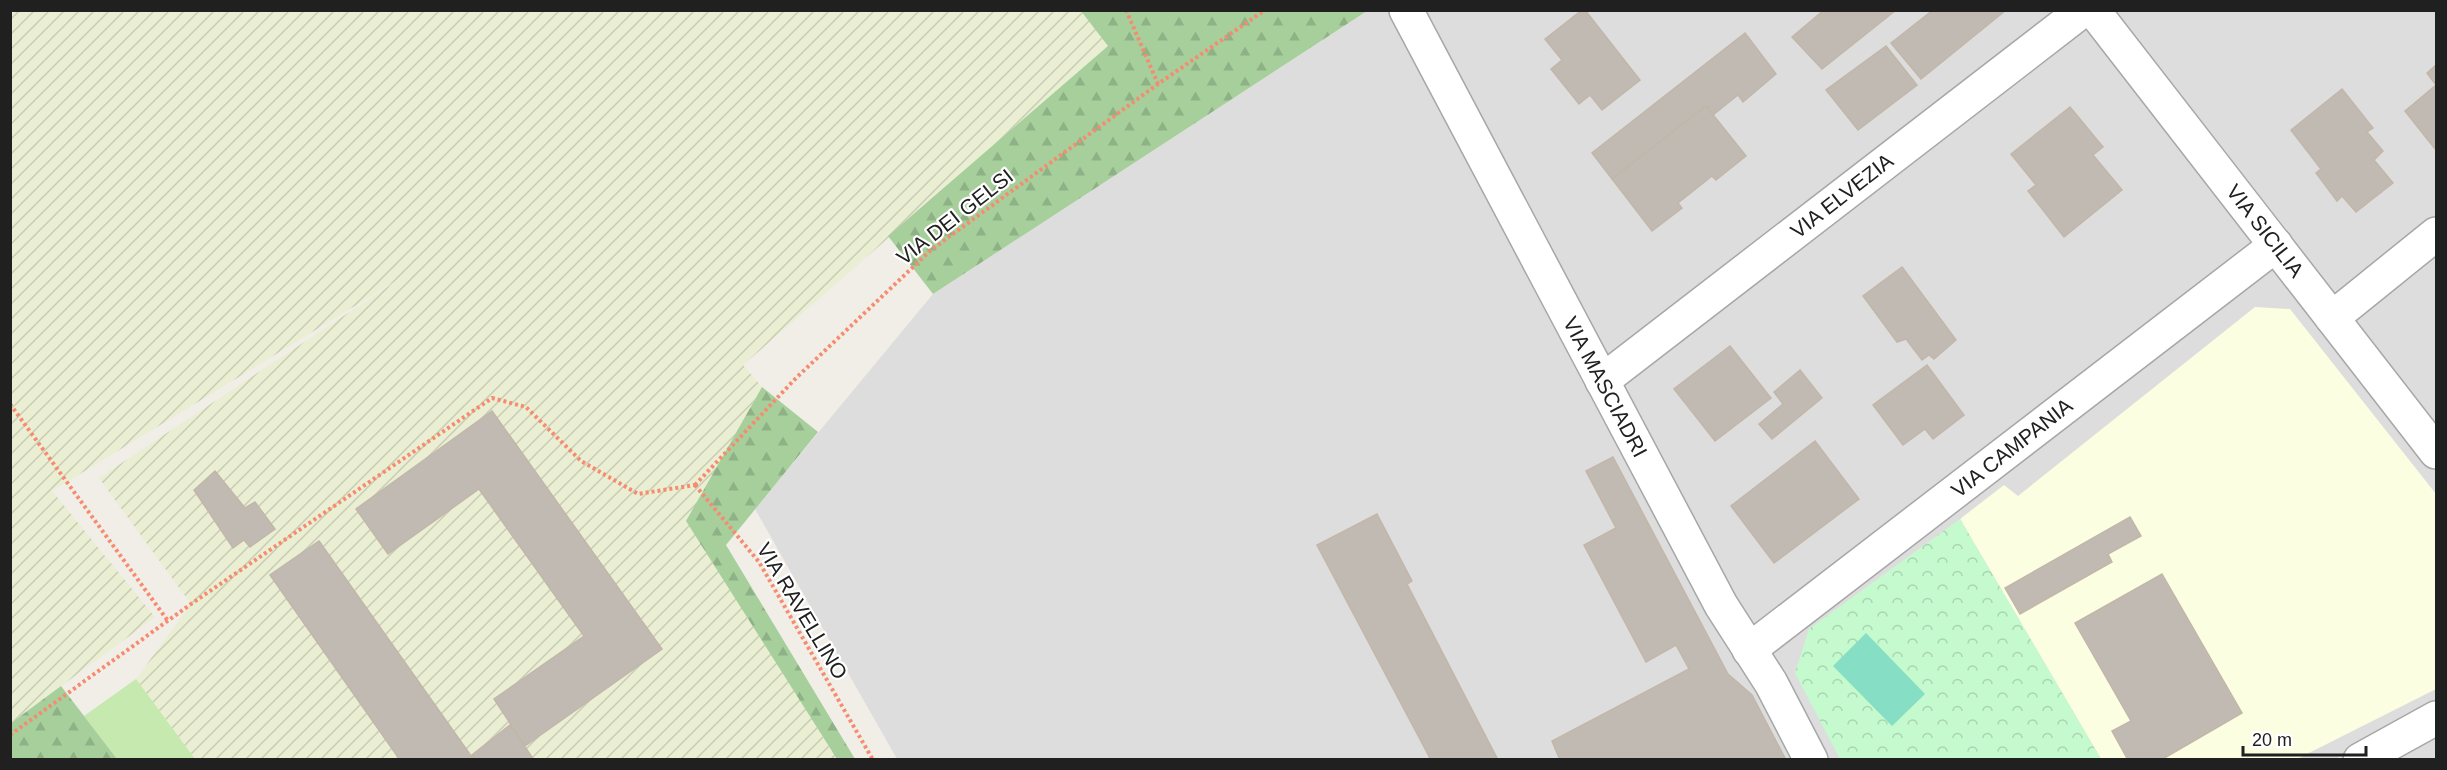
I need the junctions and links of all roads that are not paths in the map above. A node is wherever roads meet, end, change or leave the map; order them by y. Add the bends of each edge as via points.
1 (1406, 10) edge
2 (2083, 10) edge
3 (2093, 10) edge
4 (2436, 234) edge
5 (2276, 245) junction
6 (2332, 318) junction
7 (1602, 381) junction
8 (2436, 452) edge
9 (1749, 650) junction
10 (2436, 718) edge
11 (1811, 759) edge
12 (2363, 759) edge

1 - 7 street, VIA MASCIADRI
2 - 7 street, VIA ELVEZIA
3 - 5 street, VIA SICILIA
4 - 6 street
5 - 6 street, VIA SICILIA
5 - 9 street, VIA CAMPANIA
6 - 8 street, VIA SICILIA
7 - 9 street, VIA MASCIADRI
9 - 11 street, VIA MASCIADRI
10 - 12 street

